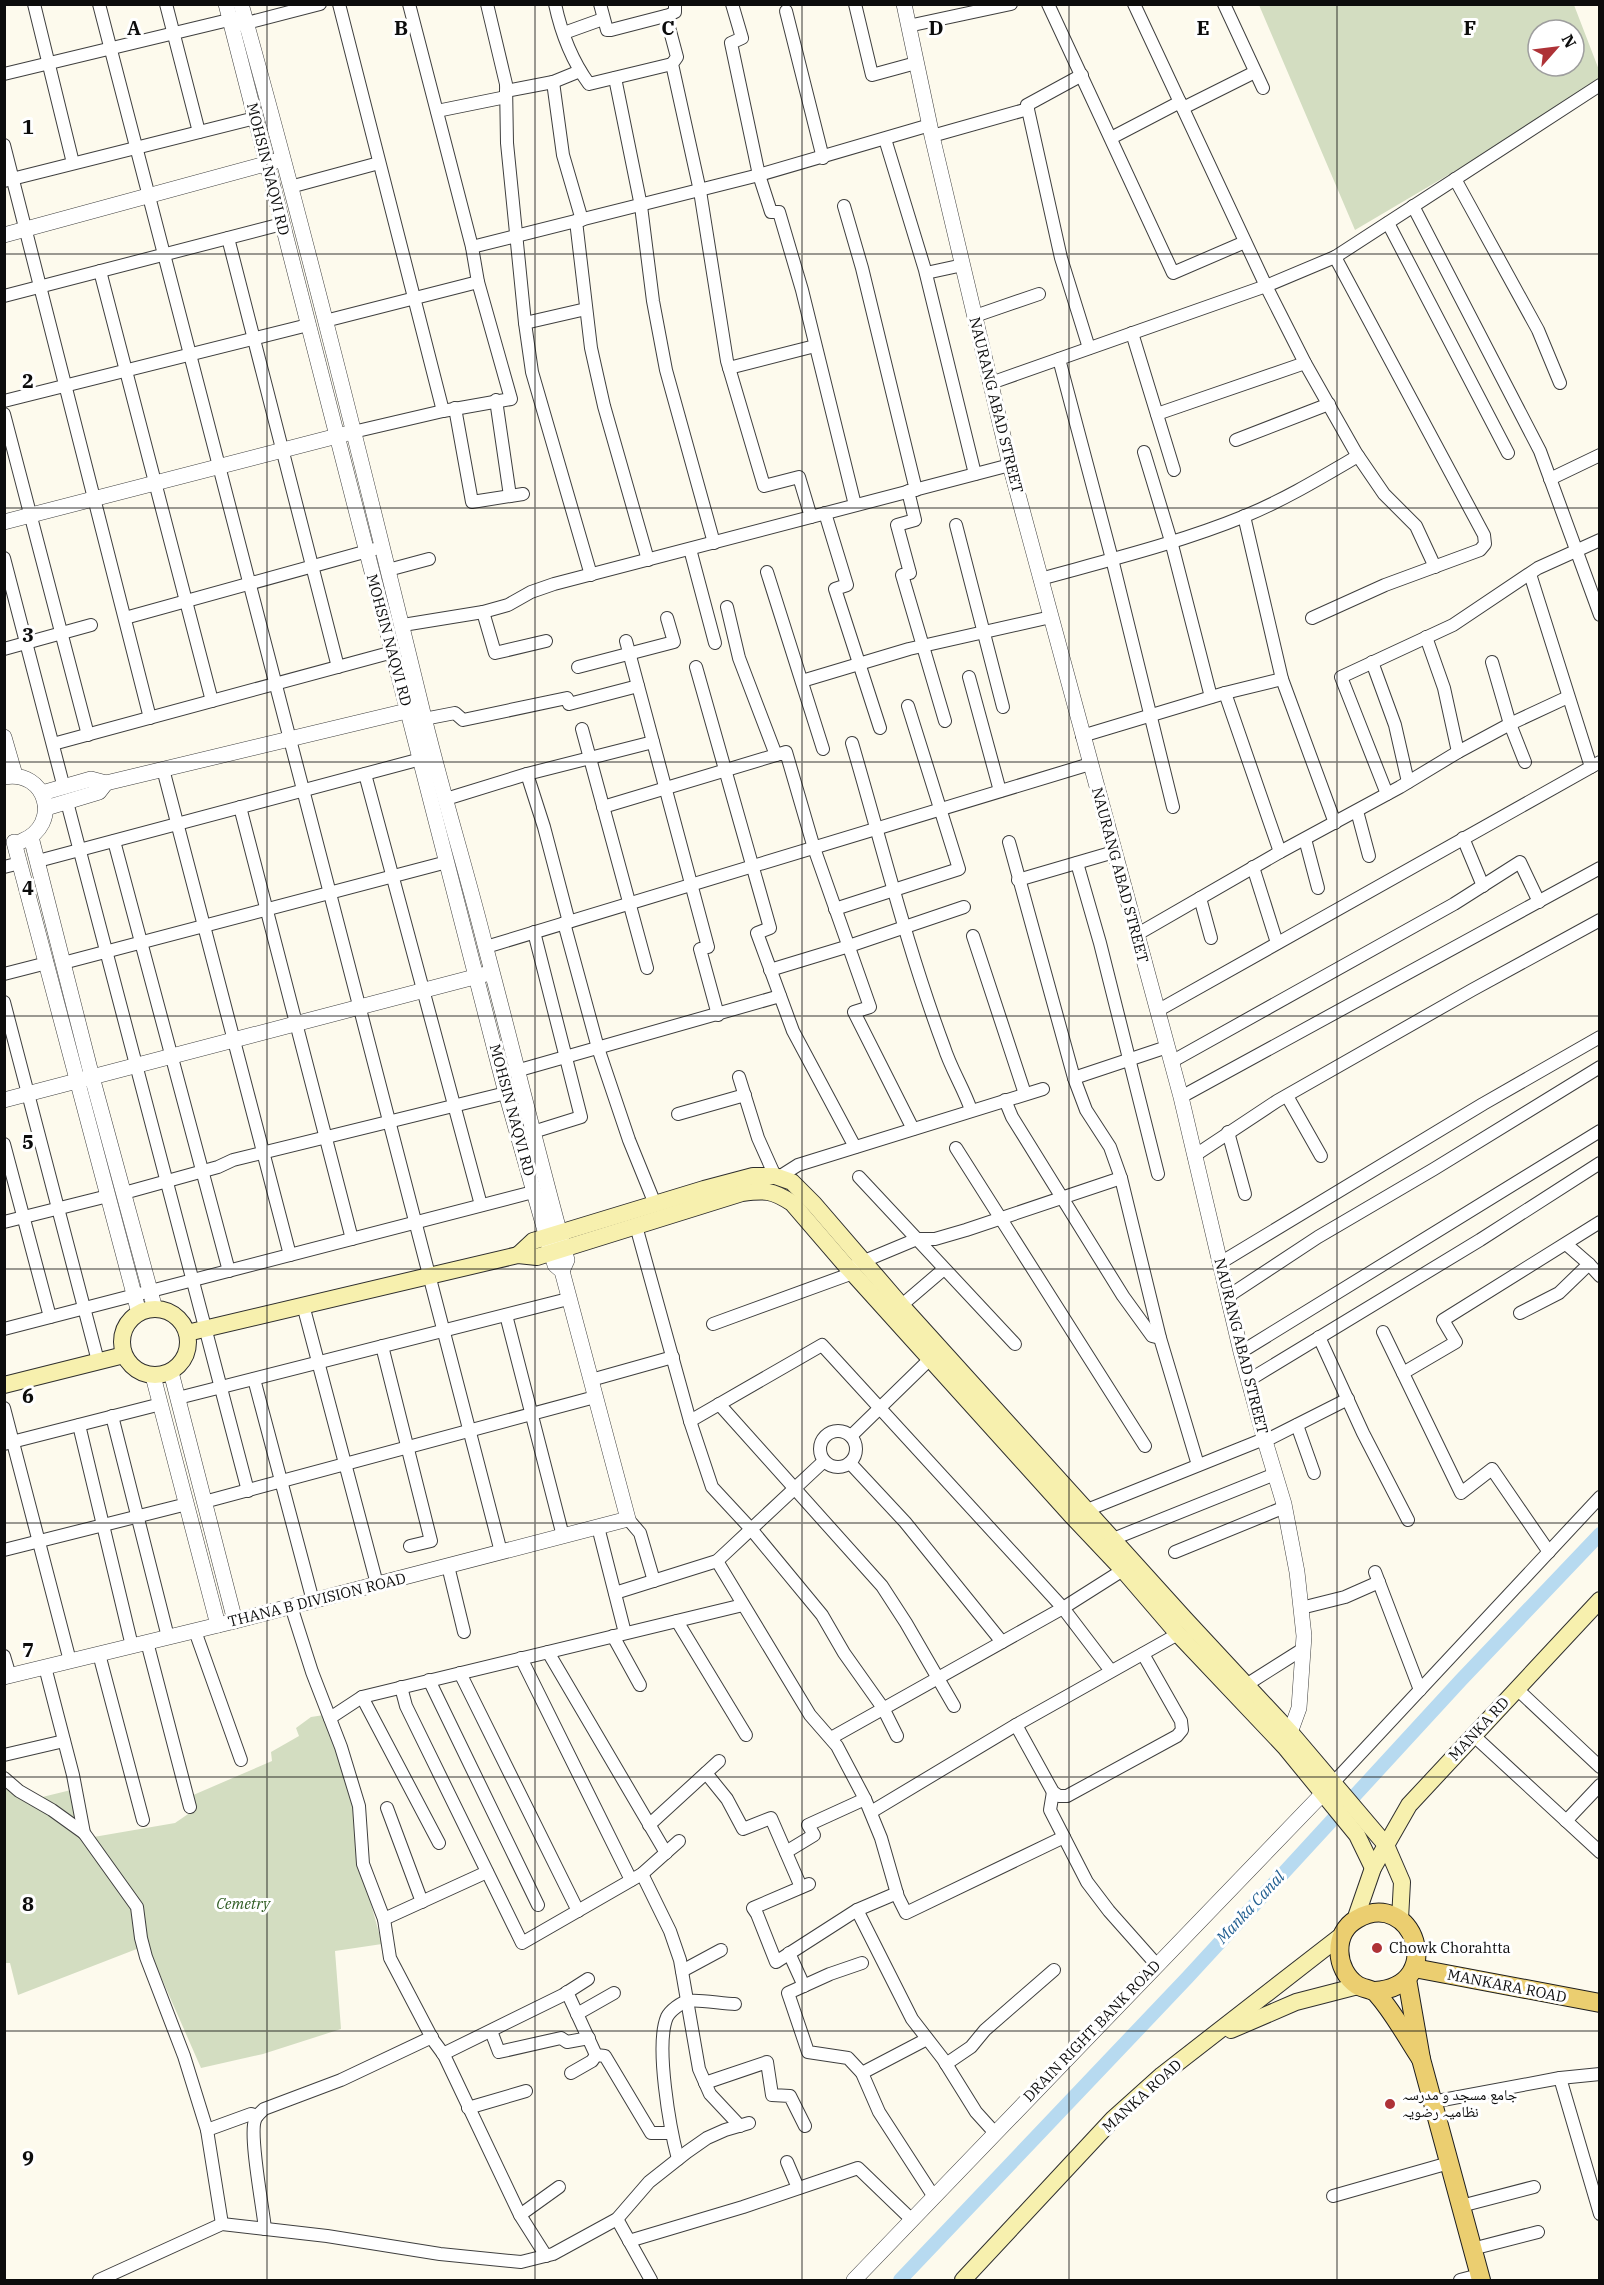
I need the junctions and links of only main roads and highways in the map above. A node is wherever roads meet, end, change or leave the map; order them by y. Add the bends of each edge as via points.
1 (555, 1242) junction
2 (855, 1268) junction
3 (896, 1310) junction
4 (187, 1333) junction
5 (124, 1355) junction
6 (4, 1385) edge
7 (1599, 1600) edge
8 (1287, 1740) junction
9 (1364, 1831) junction
10 (1386, 1845) junction
11 (1373, 1868) junction
12 (1400, 1919) junction
13 (1355, 1920) junction
14 (1342, 1935) junction
15 (1410, 1973) junction
16 (1358, 1986) junction
17 (1376, 1991) junction
18 (1599, 2003) edge
19 (1203, 2043) junction
20 (1421, 2059) junction
21 (1480, 2278) edge
22 (963, 2280) edge

1 - 2 main road via 636,1226 742,1193 770,1191 792,1203
1 - 2 main road via 655,1204 753,1176 777,1176 800,1188
1 - 4 main road via 537,1257 518,1255
2 - 3 main road
3 - 8 main road via 1087,1510 1246,1685
3 - 8 main road via 930,1359 1178,1634
4 - 5 main road via 189,1343 182,1362 163,1375 141,1372
4 - 5 main road via 175,1315 165,1310 147,1311 127,1323 123,1333
5 - 6 main road
7 - 10 main road, MANKA RD via 1408,1805
8 - 9 main road
9 - 10 main road
9 - 11 main road
10 - 11 main road, MANKA RD
10 - 12 main road via 1401,1882
11 - 13 main road, MANKA RD
12 - 13 main road via 1370,1913
12 - 15 main road via 1414,1936 1417,1947
13 - 14 main road
14 - 16 main road via 1342,1969
14 - 19 main road, MANKA ROAD
15 - 17 main road via 1398,1986
15 - 18 main road, MANKARA ROAD
15 - 20 main road
16 - 17 main road
16 - 19 main road via 1296,2002
17 - 20 main road
19 - 22 main road, MANKA ROAD via 1113,2119
20 - 21 main road

